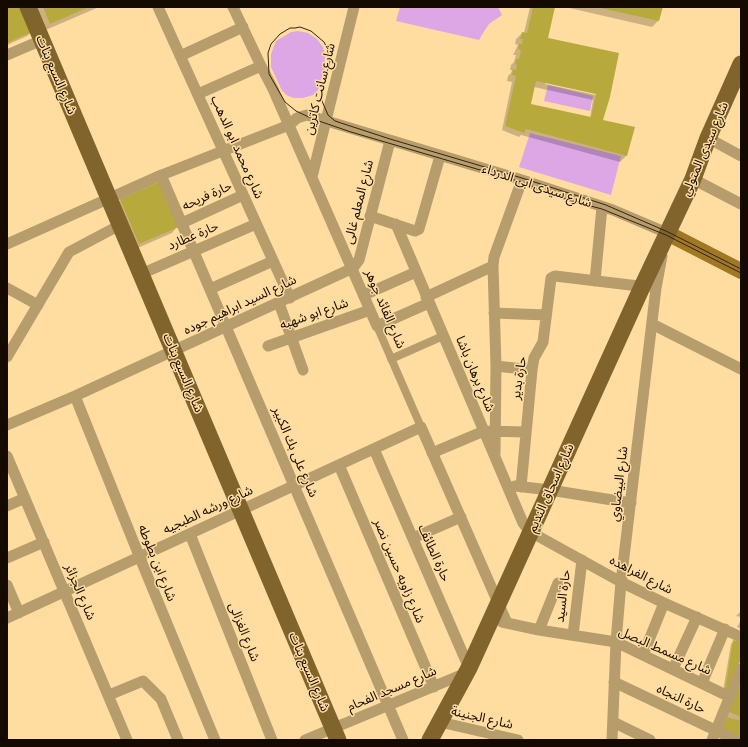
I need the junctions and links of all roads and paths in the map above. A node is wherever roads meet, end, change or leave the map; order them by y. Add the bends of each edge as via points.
1 (28, 7) edge
2 (158, 7) edge
3 (233, 7) edge
4 (354, 7) edge
5 (243, 27) junction
6 (42, 40) junction
7 (7, 55) edge
8 (180, 56) junction
9 (741, 64) edge
10 (261, 66) junction
11 (736, 87) edge
12 (198, 94) junction
13 (326, 122) junction
14 (289, 125) junction
15 (708, 138) junction
16 (390, 141) junction
17 (224, 151) junction
18 (440, 156) junction
19 (741, 156) edge
20 (161, 175) junction
21 (312, 177) junction
22 (693, 179) junction
23 (522, 180) junction
24 (243, 195) junction
25 (109, 199) junction
26 (741, 204) edge
27 (602, 207) junction
28 (370, 216) junction
29 (182, 223) junction
30 (256, 224) junction
31 (396, 224) junction
32 (120, 225) junction
33 (667, 233) junction
34 (7, 244) edge
35 (194, 251) junction
36 (273, 261) junction
37 (493, 266) junction
38 (740, 267) edge
39 (353, 268) junction
40 (416, 272) junction
41 (141, 274) junction
42 (595, 281) junction
43 (648, 287) junction
44 (7, 288) edge
45 (210, 289) junction
46 (364, 295) junction
47 (290, 298) junction
48 (428, 300) junction
49 (279, 303) junction
50 (38, 305) junction
51 (370, 310) junction
52 (494, 313) junction
53 (546, 315) junction
54 (652, 324) junction
55 (377, 326) junction
56 (226, 327) junction
57 (443, 336) junction
58 (292, 337) junction
59 (268, 346) dead end
60 (173, 351) junction
61 (7, 357) edge
62 (391, 359) junction
63 (496, 366) junction
64 (741, 369) edge
65 (303, 370) dead end
66 (532, 370) junction
67 (75, 396) junction
68 (7, 425) edge
69 (421, 427) junction
70 (484, 431) junction
71 (496, 431) junction
72 (526, 432) junction
73 (374, 449) junction
74 (432, 453) junction
75 (7, 456) edge
76 (495, 458) junction
77 (339, 465) junction
78 (507, 485) junction
79 (294, 486) junction
80 (521, 487) junction
81 (550, 490) junction
82 (25, 498) junction
83 (631, 504) junction
84 (7, 506) edge
85 (241, 510) junction
86 (461, 517) junction
87 (532, 532) junction
88 (190, 534) junction
89 (412, 538) junction
90 (44, 542) junction
91 (7, 558) edge
92 (140, 558) junction
93 (582, 560) junction
94 (621, 582) junction
95 (558, 583) dead end
96 (7, 585) edge
97 (65, 592) junction
98 (664, 603) junction
99 (19, 613) junction
100 (499, 615) junction
101 (7, 618) edge
102 (697, 618) junction
103 (539, 630) junction
104 (725, 630) junction
105 (573, 635) junction
106 (741, 636) edge
107 (616, 642) junction
108 (643, 655) junction
109 (673, 669) junction
110 (741, 670) edge
111 (468, 671) junction
112 (614, 682) junction
113 (702, 683) junction
114 (434, 687) junction
115 (109, 695) junction
116 (730, 696) junction
117 (388, 706) junction
118 (440, 722) junction
119 (613, 722) junction
120 (336, 734) edge
121 (714, 735) edge
122 (476, 736) edge
123 (513, 739) edge
124 (127, 740) edge
125 (178, 740) edge
126 (215, 740) edge
127 (272, 740) edge
128 (305, 740) edge
129 (403, 740) edge
130 (430, 740) edge
131 (612, 740) edge
132 (650, 740) edge
133 (736, 740) edge

1 - 6 main road, شارع السبع بنات
2 - 8 street, شارع محمد ابو الدهب
3 - 5 street, شارع القائد جوهر
4 - 13 street, شارع سانت كاترين
5 - 8 street
5 - 10 street, شارع القائد جوهر
6 - 7 street
6 - 25 main road, شارع السبع بنات
8 - 12 street, شارع محمد ابو الدهب
9 - 11 main road, شارع سيدى المتولي
10 - 12 street
10 - 14 street, شارع القائد جوهر
11 - 15 main road, شارع سيدى المتولي
12 - 17 street, شارع محمد ابو الدهب
13 - 14 street, شارع سيدى ابى الدرداء via 307,115 297,118
13 - 16 street, شارع سيدى ابى الدرداء
13 - 21 street, شارع سانت كاترين
14 - 17 street, شارع سيدى ابى الدرداء
14 - 21 street, شارع القائد جوهر
15 - 19 street
15 - 22 main road, شارع سيدى المتولي
16 - 18 street, شارع سيدى ابى الدرداء
16 - 28 street, شارع المعلم غالى
17 - 20 street, شارع سيدى ابى الدرداء
17 - 24 street, شارع محمد ابو الدهب
18 - 23 street, شارع سيدى ابى الدرداء
18 - 31 street via 419,229 415,231
20 - 25 street, شارع سيدى ابى الدرداء
20 - 29 street, شارع على بك الكبير
21 - 39 street, شارع القائد جوهر
22 - 26 street
22 - 33 main road, شارع سيدى المتولي
23 - 27 street, شارع سيدى ابى الدرداء
23 - 37 street
24 - 29 street, حارة فريحه
24 - 30 street, شارع محمد ابو الدهب
25 - 32 main road, شارع السبع بنات
25 - 34 street, شارع سيدى ابى الدرداء
27 - 33 street, شارع سيدى ابى الدرداء
27 - 42 street
28 - 31 street
28 - 39 street, شارع المعلم غالى via 359,260
29 - 35 street, شارع على بك الكبير
30 - 35 street, حارة عطارد
30 - 36 street, شارع محمد ابو الدهب
31 - 40 street, شارع برهان باشا
32 - 41 main road, شارع السبع بنات
32 - 50 street via 70,250
33 - 38 main road, شارع سيدى ابى الدرداء
33 - 43 main road, شارع اسحاق النديم
35 - 41 street, حارة عطارد
35 - 45 street, شارع على بك الكبير
36 - 45 street
36 - 47 street, شارع محمد ابو الدهب
37 - 48 street
37 - 52 street
39 - 46 street, شارع القائد جوهر
39 - 47 street, شارع السيد ابراهيم جوده
40 - 46 street
40 - 48 street, شارع برهان باشا
41 - 60 main road, شارع السبع بنات
42 - 43 street
42 - 53 street, حارة بدير via 553,277 550,280
43 - 54 street, شارع البيضاوي
43 - 81 main road, شارع اسحاق النديم
44 - 50 street
45 - 56 street, شارع على بك الكبير
46 - 51 street, شارع القائد جوهر
47 - 49 street, شارع السيد ابراهيم جوده
48 - 55 street
48 - 57 street, شارع برهان باشا
49 - 56 street, شارع السيد ابراهيم جوده
49 - 58 street
50 - 61 street
51 - 55 street, شارع القائد جوهر
51 - 58 street, شارع ابو شهبه
52 - 53 street
52 - 63 street
53 - 66 street, حارة بدير via 543,342 534,358
54 - 64 street
54 - 83 street, شارع البيضاوي
55 - 62 street, شارع القائد جوهر
56 - 60 street, شارع السيد ابراهيم جوده
56 - 79 street, شارع على بك الكبير
57 - 62 street
57 - 70 street, شارع برهان باشا
58 - 59 street, شارع ابو شهبه
58 - 65 street
60 - 67 street, شارع السيد ابراهيم جوده
60 - 85 main road, شارع السبع بنات
62 - 69 street, شارع القائد جوهر
63 - 66 street
63 - 71 street
66 - 72 street, حارة بدير
67 - 68 street, شارع السيد ابراهيم جوده
67 - 92 street, شارع ابن بطوطه
69 - 73 street, شارع ورشه الطبجيه
69 - 74 street, شارع القائد جوهر
70 - 71 street
70 - 74 street
70 - 76 street, شارع برهان باشا
71 - 72 street
71 - 76 street
72 - 80 street, حارة بدير
73 - 77 street, شارع ورشه الطبجيه
73 - 89 street, حارة الطائف
74 - 86 street, شارع القائد جوهر
75 - 82 street, شارع الجزائر
76 - 78 street, شارع برهان باشا
77 - 79 street, شارع ورشه الطبجيه
77 - 114 street, شارع زاويه حسين نصر
78 - 80 street
78 - 87 street, شارع برهان باشا via 523,523
79 - 85 street, شارع ورشه الطبجيه
79 - 117 street, شارع على بك الكبير
80 - 81 street
81 - 83 street
81 - 87 main road, شارع اسحاق النديم
82 - 84 street
82 - 90 street, شارع الجزائر
83 - 94 street, شارع البيضاوي
85 - 88 street, شارع ورشه الطبجيه
85 - 120 main road, شارع السبع بنات
86 - 89 street
86 - 100 street, شارع القائد جوهر
87 - 93 street, شارع الفراهده
87 - 100 main road, شارع اسحاق النديم
88 - 92 street, شارع ورشه الطبجيه
88 - 127 street, شارع الغزالى
89 - 111 street, حارة الطائف
90 - 91 street
90 - 97 street, شارع الجزائر
92 - 97 street, شارع ورشه الطبجيه
92 - 126 street, شارع ابن بطوطه
93 - 94 street, شارع الفراهده
93 - 105 street, حارة السيد
94 - 98 street, شارع الفراهده
94 - 107 street, شارع البيضاوي
95 - 103 street
96 - 99 street
97 - 99 street, شارع ورشه الطبجيه
97 - 115 street, شارع الجزائر
98 - 102 street, شارع الفراهده
98 - 108 street
99 - 101 street, شارع ورشه الطبجيه
100 - 103 street, شارع مسمط البصل
100 - 111 main road, شارع اسحاق النديم
102 - 104 street, شارع الفراهده
102 - 109 street
103 - 105 street, شارع مسمط البصل
104 - 106 street, شارع الفراهده
104 - 113 street
105 - 107 street, شارع مسمط البصل
107 - 108 street, شارع مسمط البصل
107 - 112 street, شارع البيضاوي
108 - 109 street, شارع مسمط البصل
109 - 113 street, شارع مسمط البصل
110 - 116 street
111 - 114 street, شارع مسجد الفحام
111 - 118 main road, شارع اسحاق النديم
112 - 119 street, شارع البيضاوي
112 - 121 street, حارة النجاه
113 - 116 street, شارع مسمط البصل
114 - 117 street, شارع مسجد الفحام
115 - 124 street, شارع الجزائر
115 - 125 street via 143,681 161,698
116 - 121 street
117 - 120 street, شارع مسجد الفحام
117 - 129 street, شارع على بك الكبير
118 - 122 street, شارع الجنينة
118 - 130 main road, شارع اسحاق النديم
119 - 131 street, شارع البيضاوي
119 - 132 street
120 - 128 street, شارع مسجد الفحام
121 - 133 street, حارة النجاه
122 - 123 street, شارع الجنينة

